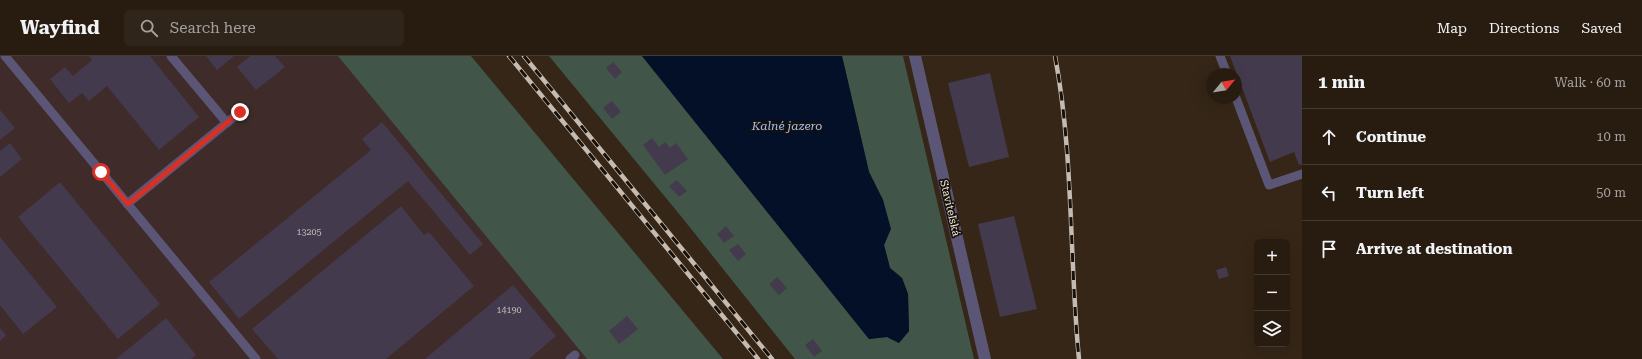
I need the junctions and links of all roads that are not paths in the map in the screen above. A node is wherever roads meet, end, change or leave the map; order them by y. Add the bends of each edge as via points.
1 (5, 56) edge
2 (171, 56) edge
3 (915, 56) edge
4 (1220, 56) edge
5 (1225, 68) edge
6 (1238, 104) edge
7 (240, 112) dead end
8 (227, 123) junction
9 (1302, 174) edge
10 (128, 204) junction
11 (256, 359) edge
12 (985, 359) edge

1 - 10 lane
2 - 8 lane
3 - 12 street, Staviteľská
4 - 5 lane
6 - 9 lane via 1269,185
7 - 8 lane
8 - 10 lane
10 - 11 lane

